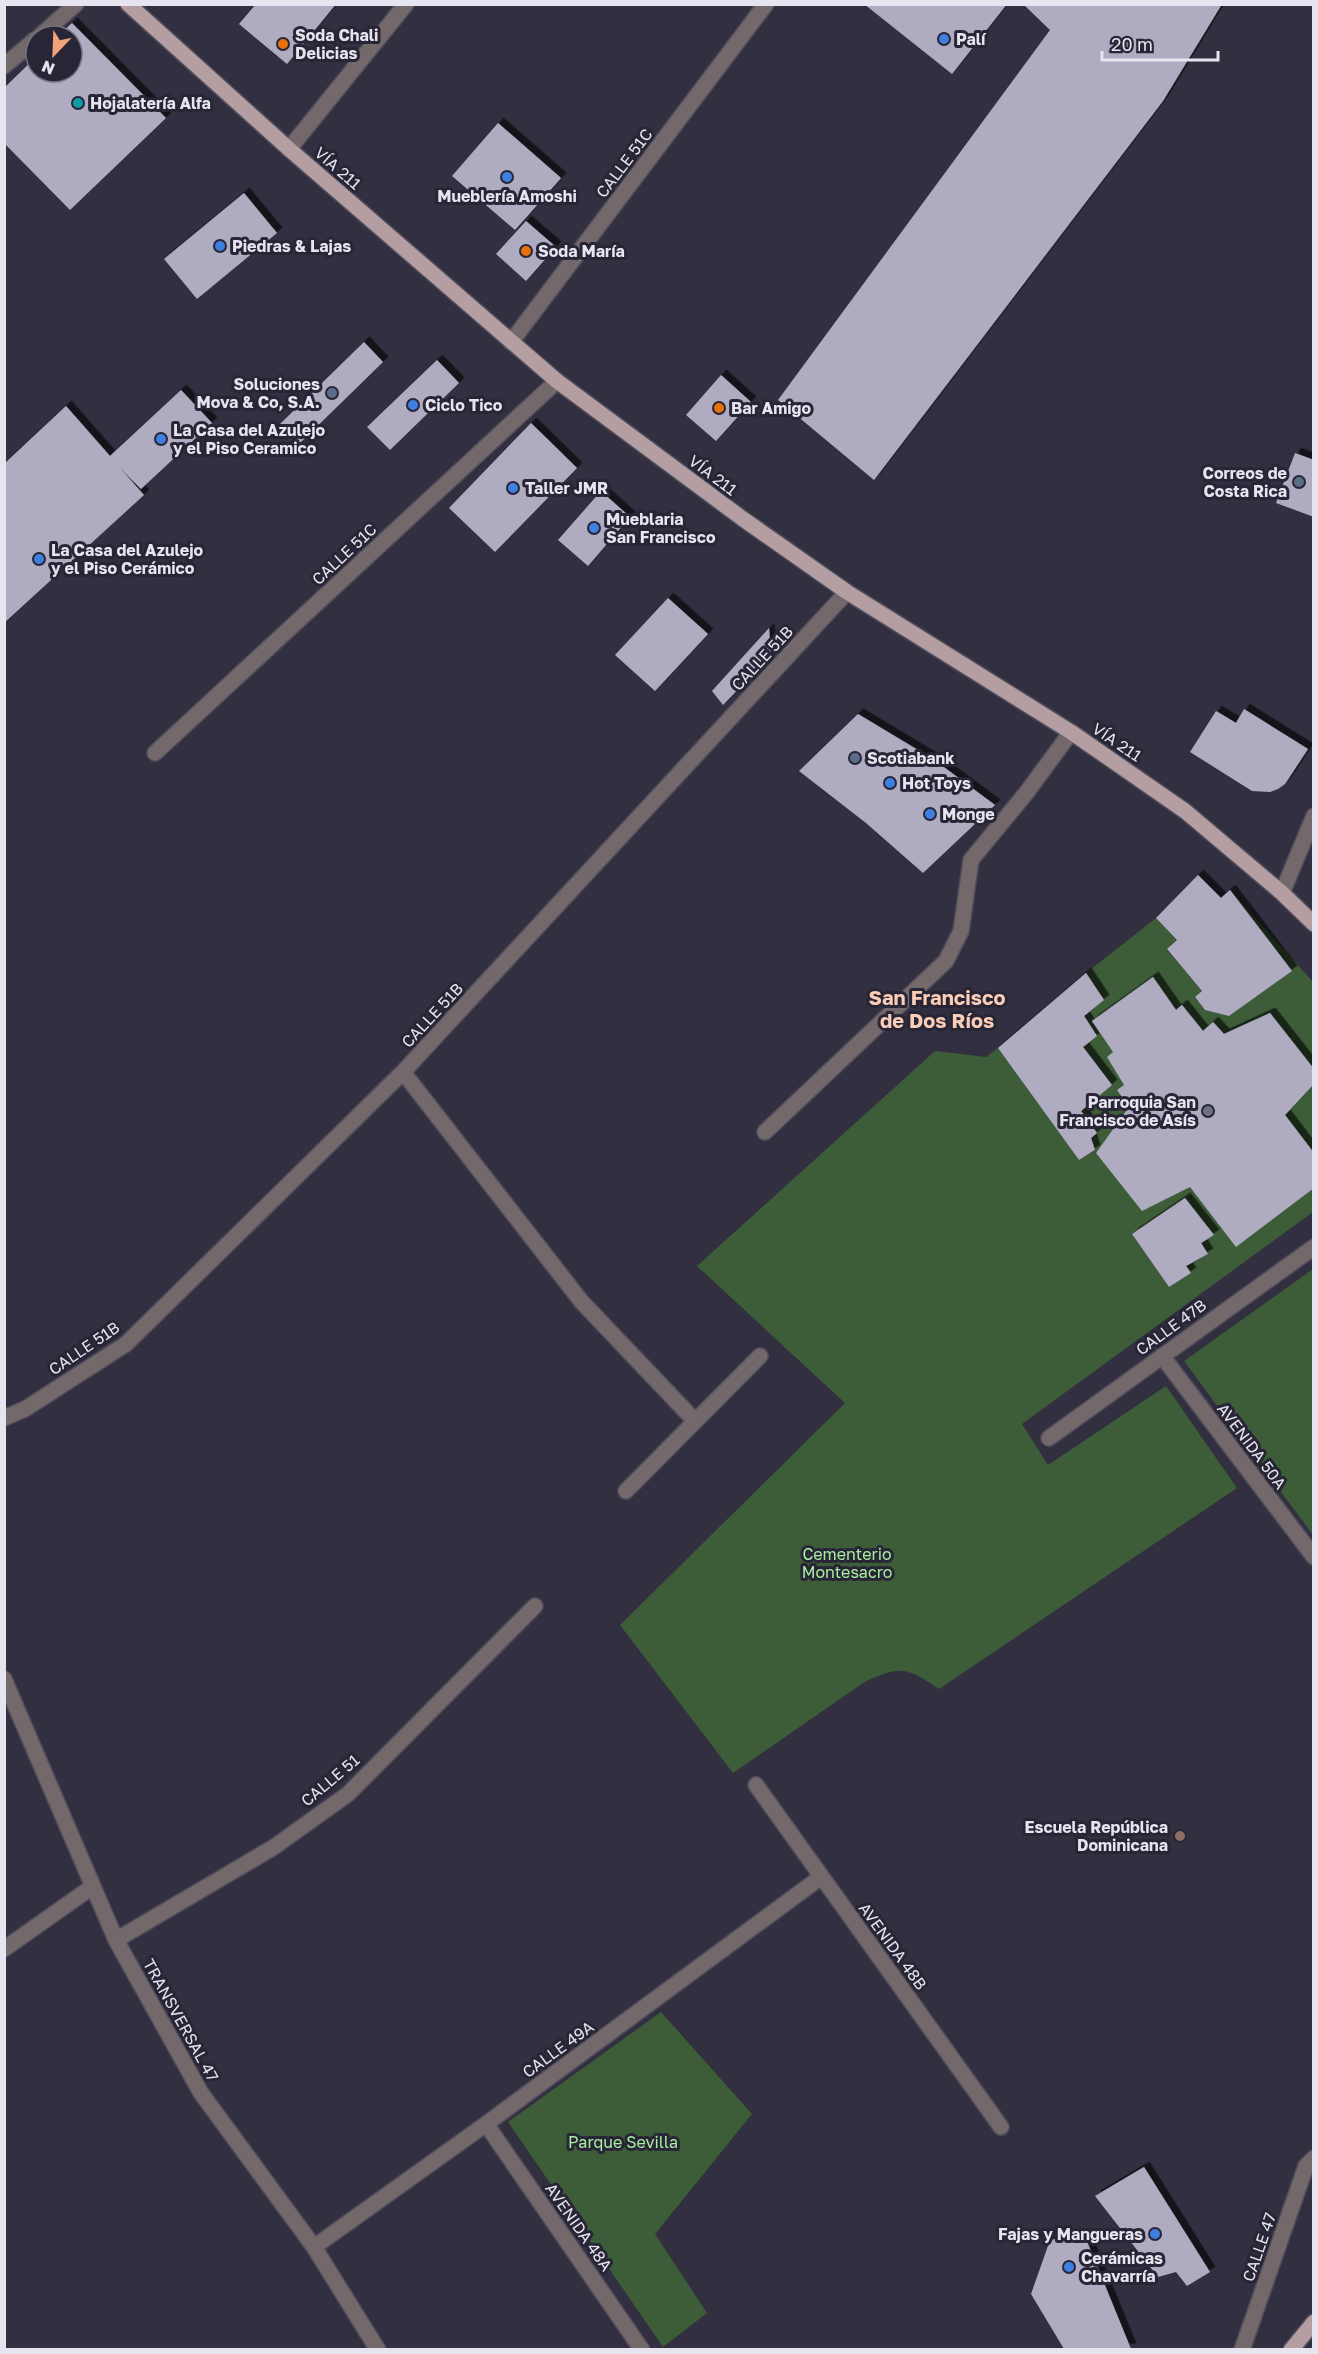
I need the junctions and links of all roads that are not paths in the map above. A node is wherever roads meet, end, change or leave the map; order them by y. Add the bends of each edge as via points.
1 (76, 4) edge
2 (128, 4) edge
3 (406, 4) edge
4 (766, 4) edge
5 (54, 24) edge
6 (24, 49) edge
7 (4, 66) edge
8 (289, 149) junction
9 (511, 342) junction
10 (557, 381) junction
11 (848, 592) junction
12 (1071, 732) junction
13 (155, 753) dead end
14 (1314, 816) edge
15 (1282, 893) junction
16 (1314, 924) edge
17 (403, 1072) junction
18 (765, 1132) dead end
19 (1314, 1247) edge
20 (760, 1356) dead end
21 (1162, 1356) junction
22 (4, 1418) edge
23 (695, 1421) junction
24 (1049, 1438) dead end
25 (626, 1491) dead end
26 (1314, 1557) edge
27 (535, 1606) dead end
28 (4, 1679) edge
29 (756, 1785) dead end
30 (821, 1878) junction
31 (92, 1887) junction
32 (116, 1940) junction
33 (4, 1949) edge
34 (486, 2124) junction
35 (1001, 2127) dead end
36 (1314, 2158) edge
37 (314, 2247) junction
38 (1314, 2322) edge
39 (378, 2349) edge
40 (642, 2349) edge
41 (1242, 2349) edge
42 (1291, 2349) edge

1 - 5 street
2 - 8 main road, VÍA 211
3 - 8 street
4 - 9 street, CALLE 51C
6 - 7 street
8 - 9 main road, VÍA 211
9 - 10 main road, VÍA 211
10 - 11 main road, VÍA 211 via 742,519
10 - 13 street, CALLE 51C
11 - 12 main road, VÍA 211
11 - 17 street, CALLE 51B
12 - 15 main road, VÍA 211 via 1185,811
12 - 18 street via 971,860 961,931 946,961
14 - 15 street
15 - 16 main road, VÍA 211
17 - 22 street, CALLE 51B via 126,1344 25,1409
17 - 23 street via 580,1301
19 - 21 street, CALLE 47B
20 - 23 street
21 - 24 street, CALLE 47B
21 - 26 street, AVENIDA 50A
23 - 25 street
27 - 32 street, CALLE 51 via 348,1794 274,1847
28 - 31 street, TRANSVERSAL 47
29 - 30 street, AVENIDA 48B
30 - 34 street, CALLE 49A
30 - 35 street, AVENIDA 48B
31 - 32 street, TRANSVERSAL 47
31 - 33 street
32 - 37 street, TRANSVERSAL 47 via 201,2093
34 - 37 street, CALLE 49A
34 - 40 street, AVENIDA 48A
36 - 41 street, CALLE 47 via 1306,2166
37 - 39 street, TRANSVERSAL 47
38 - 42 main road

